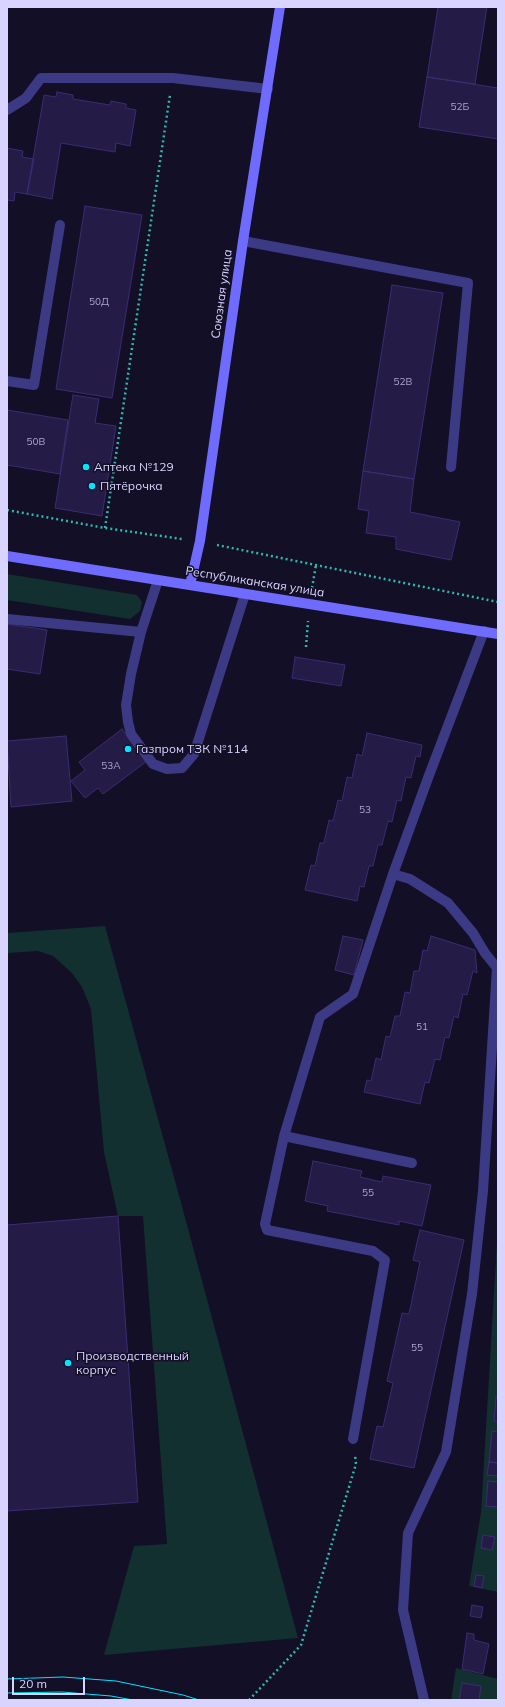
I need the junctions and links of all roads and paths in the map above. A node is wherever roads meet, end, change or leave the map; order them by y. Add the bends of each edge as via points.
1 (280, 7) edge
2 (173, 78) junction
3 (268, 89) junction
4 (7, 110) edge
5 (60, 224) dead end
6 (243, 241) junction
7 (7, 381) edge
8 (451, 467) dead end
9 (7, 510) edge
10 (105, 528) junction
11 (200, 541) junction
12 (7, 556) edge
13 (158, 580) junction
14 (190, 585) junction
15 (245, 594) junction
16 (498, 602) edge
17 (7, 620) edge
18 (484, 631) junction
19 (141, 632) junction
20 (498, 634) edge
21 (393, 874) junction
22 (284, 1136) junction
23 (412, 1164) dead end
24 (353, 1439) joint
25 (249, 1700) edge
26 (424, 1700) edge

1 - 3 street, Союзная улица
2 - 3 lane
2 - 4 lane via 41,78 26,98
2 - 10 path
3 - 6 street, Союзная улица
5 - 7 lane via 34,385
6 - 8 lane via 468,283
6 - 11 street, Союзная улица
9 - 10 path
10 - 11 path
11 - 14 street, Союзная улица
11 - 16 path
12 - 13 street, Республиканская улица
13 - 14 street, Республиканская улица
13 - 19 lane
14 - 15 street, Республиканская улица
15 - 18 street, Республиканская улица
15 - 19 lane via 194,754 182,768 167,769 153,764 131,734 126,705
17 - 19 lane
18 - 20 street, Республиканская улица
18 - 21 lane
21 - 22 lane via 354,994 320,1017
21 - 26 lane via 410,879 448,903 497,968 483,1191 472,1294 446,1452 408,1533 403,1610
22 - 23 lane
22 - 24 lane via 266,1216 267,1230 373,1251 385,1260
24 - 25 path via 356,1464 300,1645

